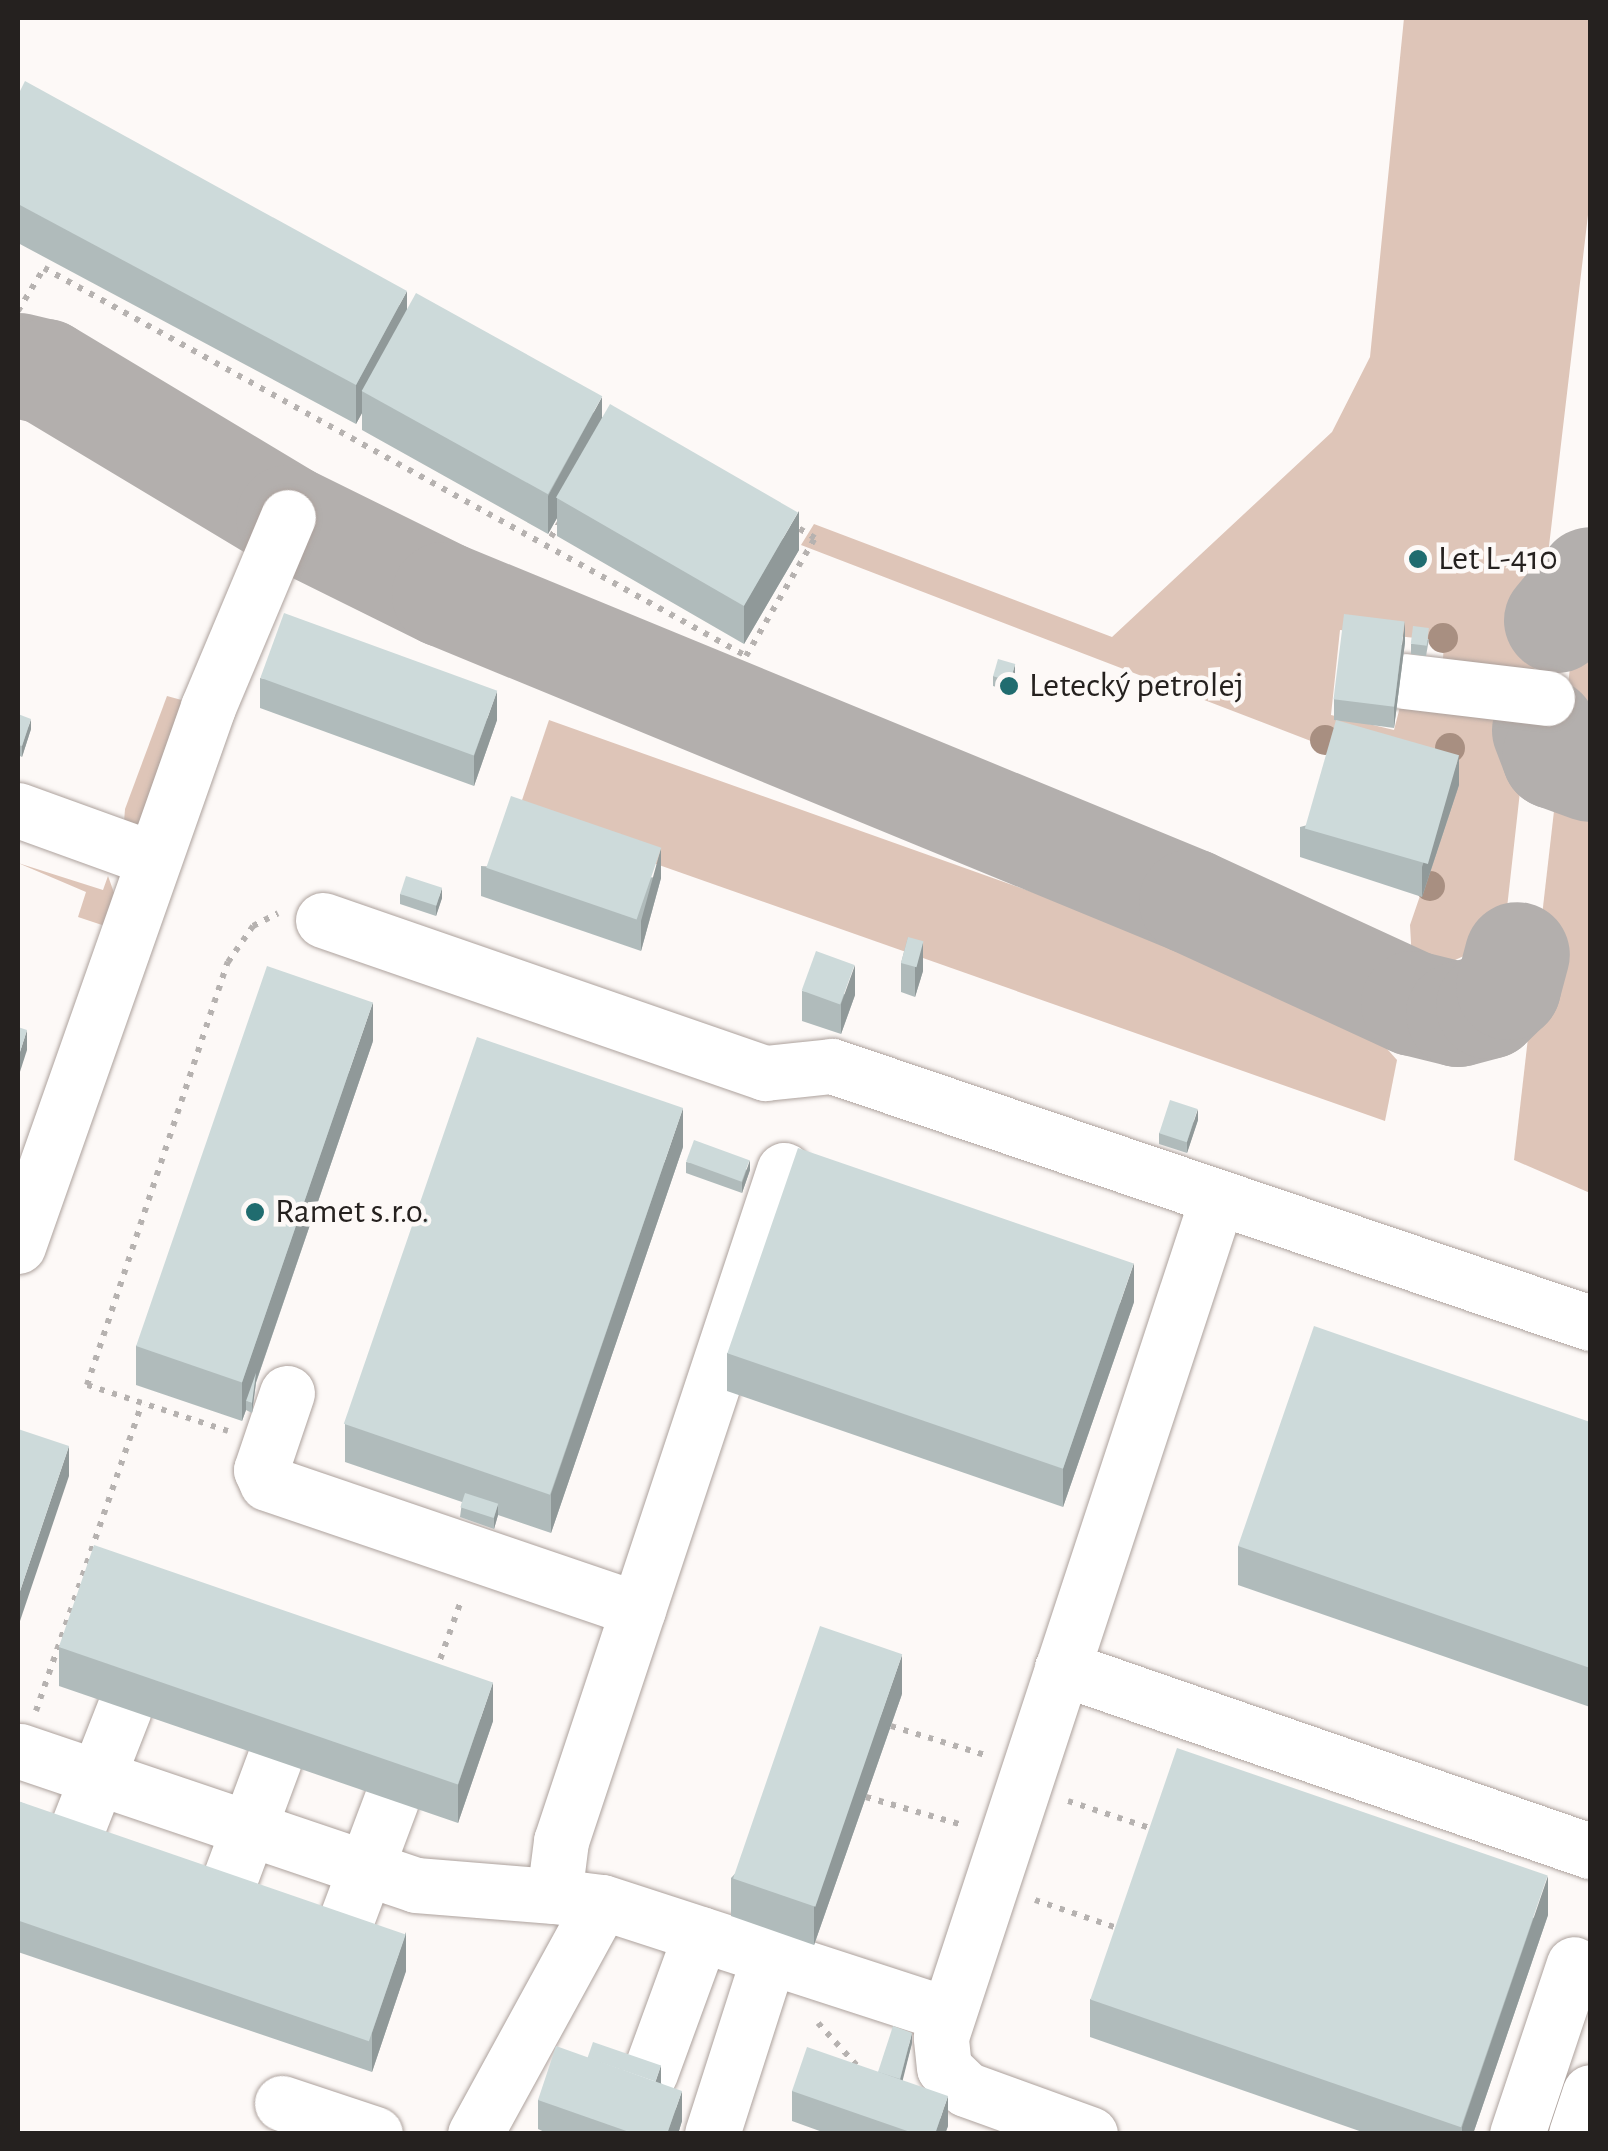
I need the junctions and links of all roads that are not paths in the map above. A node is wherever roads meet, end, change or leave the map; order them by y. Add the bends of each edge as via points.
1 (288, 517) dead end
2 (1404, 680) edge
3 (1547, 698) dead end
4 (21, 825) edge
5 (154, 858) junction
6 (323, 920) road end
7 (784, 1170) dead end
8 (1216, 1199) junction
9 (18, 1246) edge
10 (1590, 1323) edge
11 (288, 1393) dead end
12 (638, 1609) junction
13 (1062, 1668) junction
14 (124, 1708) edge
15 (20, 1751) road end
16 (274, 1760) edge
17 (98, 1776) junction
18 (392, 1800) edge
19 (249, 1827) junction
20 (1590, 1851) edge
21 (66, 1856) edge
22 (367, 1867) junction
23 (578, 1899) junction
24 (219, 1908) edge
25 (701, 1934) junction
26 (336, 1947) edge
27 (769, 1956) junction
28 (1574, 1964) dead end
29 (946, 2014) junction
30 (650, 2073) edge
31 (1590, 2092) edge
32 (282, 2102) dead end
33 (375, 2134) edge
34 (475, 2134) edge
35 (712, 2134) edge
36 (1090, 2134) edge
37 (1517, 2134) edge
38 (1576, 2134) edge

1 - 5 lane
2 - 3 lane
4 - 5 lane
5 - 9 lane
6 - 8 lane via 765,1073 832,1066
7 - 12 lane
8 - 10 lane
8 - 13 lane
11 - 12 lane via 269,1444 266,1483
12 - 23 lane via 562,1841
13 - 20 lane
13 - 29 lane
14 - 17 lane
15 - 17 lane
16 - 19 lane
17 - 19 lane
17 - 21 lane
18 - 22 lane
19 - 22 lane
19 - 24 lane
22 - 23 lane via 416,1885
22 - 26 lane
23 - 25 lane
23 - 34 lane
25 - 27 lane
25 - 30 lane
27 - 29 lane
27 - 35 lane
28 - 37 lane
29 - 36 lane via 940,2056 951,2078
31 - 38 lane
32 - 33 lane

